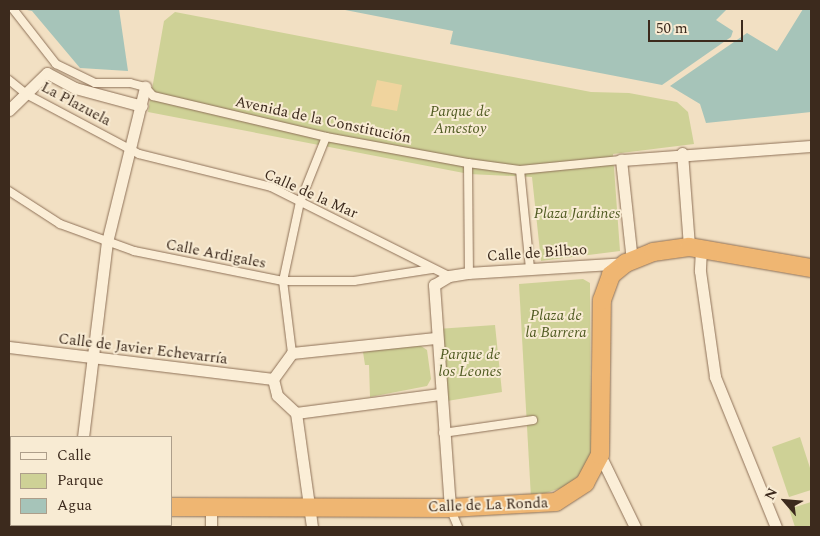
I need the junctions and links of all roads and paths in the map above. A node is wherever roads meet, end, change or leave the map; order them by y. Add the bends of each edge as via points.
1 (13, 9) edge
2 (9, 80) edge
3 (145, 87) junction
4 (26, 94) junction
5 (142, 106) junction
6 (9, 110) edge
7 (326, 137) junction
8 (811, 146) edge
9 (132, 151) junction
10 (682, 153) junction
11 (621, 160) junction
12 (468, 163) junction
13 (520, 170) junction
14 (9, 191) edge
15 (300, 202) junction
16 (107, 242) junction
17 (695, 248) junction
18 (629, 262) junction
19 (530, 268) junction
20 (811, 268) edge
21 (432, 269) junction
22 (469, 273) junction
23 (449, 276) junction
24 (283, 281) junction
25 (435, 338) junction
26 (9, 347) edge
27 (292, 353) junction
28 (93, 359) junction
29 (273, 379) junction
30 (440, 394) junction
31 (296, 413) junction
32 (533, 420) dead end
33 (444, 432) junction
34 (83, 436) edge
35 (600, 455) junction
36 (172, 507) edge
37 (211, 507) junction
38 (309, 508) junction
39 (450, 508) junction
40 (211, 527) edge
41 (312, 527) edge
42 (458, 527) edge
43 (635, 527) edge
44 (776, 527) edge

1 - 3 street via 64,71 95,82
2 - 4 street, La Plazuela
3 - 5 street
3 - 7 street, Avenida de la Constitución via 153,96
4 - 5 street, La Plazuela via 47,73 75,88
4 - 6 street
4 - 9 street, La Plazuela
5 - 9 street
7 - 12 street, Avenida de la Constitución
7 - 15 street
8 - 10 street
9 - 15 street, Calle de la Mar via 271,187
9 - 16 street
10 - 11 street
10 - 17 street
11 - 13 street, Avenida de la Constitución
11 - 18 street
12 - 13 street, Avenida de la Constitución
12 - 22 street
13 - 19 street
14 - 16 street, Calle Ardigales via 60,224
15 - 21 street, Calle de la Mar via 417,258
15 - 24 street
16 - 24 street, Calle Ardigales via 161,258
16 - 28 street
17 - 18 highway
17 - 20 highway
17 - 44 street via 716,377
18 - 19 street, Calle de Bilbao
18 - 35 highway, Calle de La Ronda via 612,275 602,300
19 - 22 street, Calle de Bilbao
21 - 23 street, Calle de la Mar
21 - 24 street, Calle Ardigales via 354,281
22 - 23 street, Calle de Bilbao
23 - 25 street via 438,280 432,290
24 - 27 street
25 - 27 street
25 - 30 street
26 - 28 street, Calle de Javier Echevarría
27 - 29 street
28 - 29 street, Calle de Javier Echevarría
28 - 34 street
29 - 31 street via 277,396
30 - 31 street
30 - 33 street
31 - 38 street
32 - 33 street
33 - 39 street
35 - 39 highway, Calle de La Ronda via 585,482 556,502
35 - 43 street
36 - 37 highway, Calle de La Ronda
37 - 38 highway, Calle de La Ronda
37 - 40 street
38 - 39 highway, Calle de La Ronda
38 - 41 street
39 - 42 street

